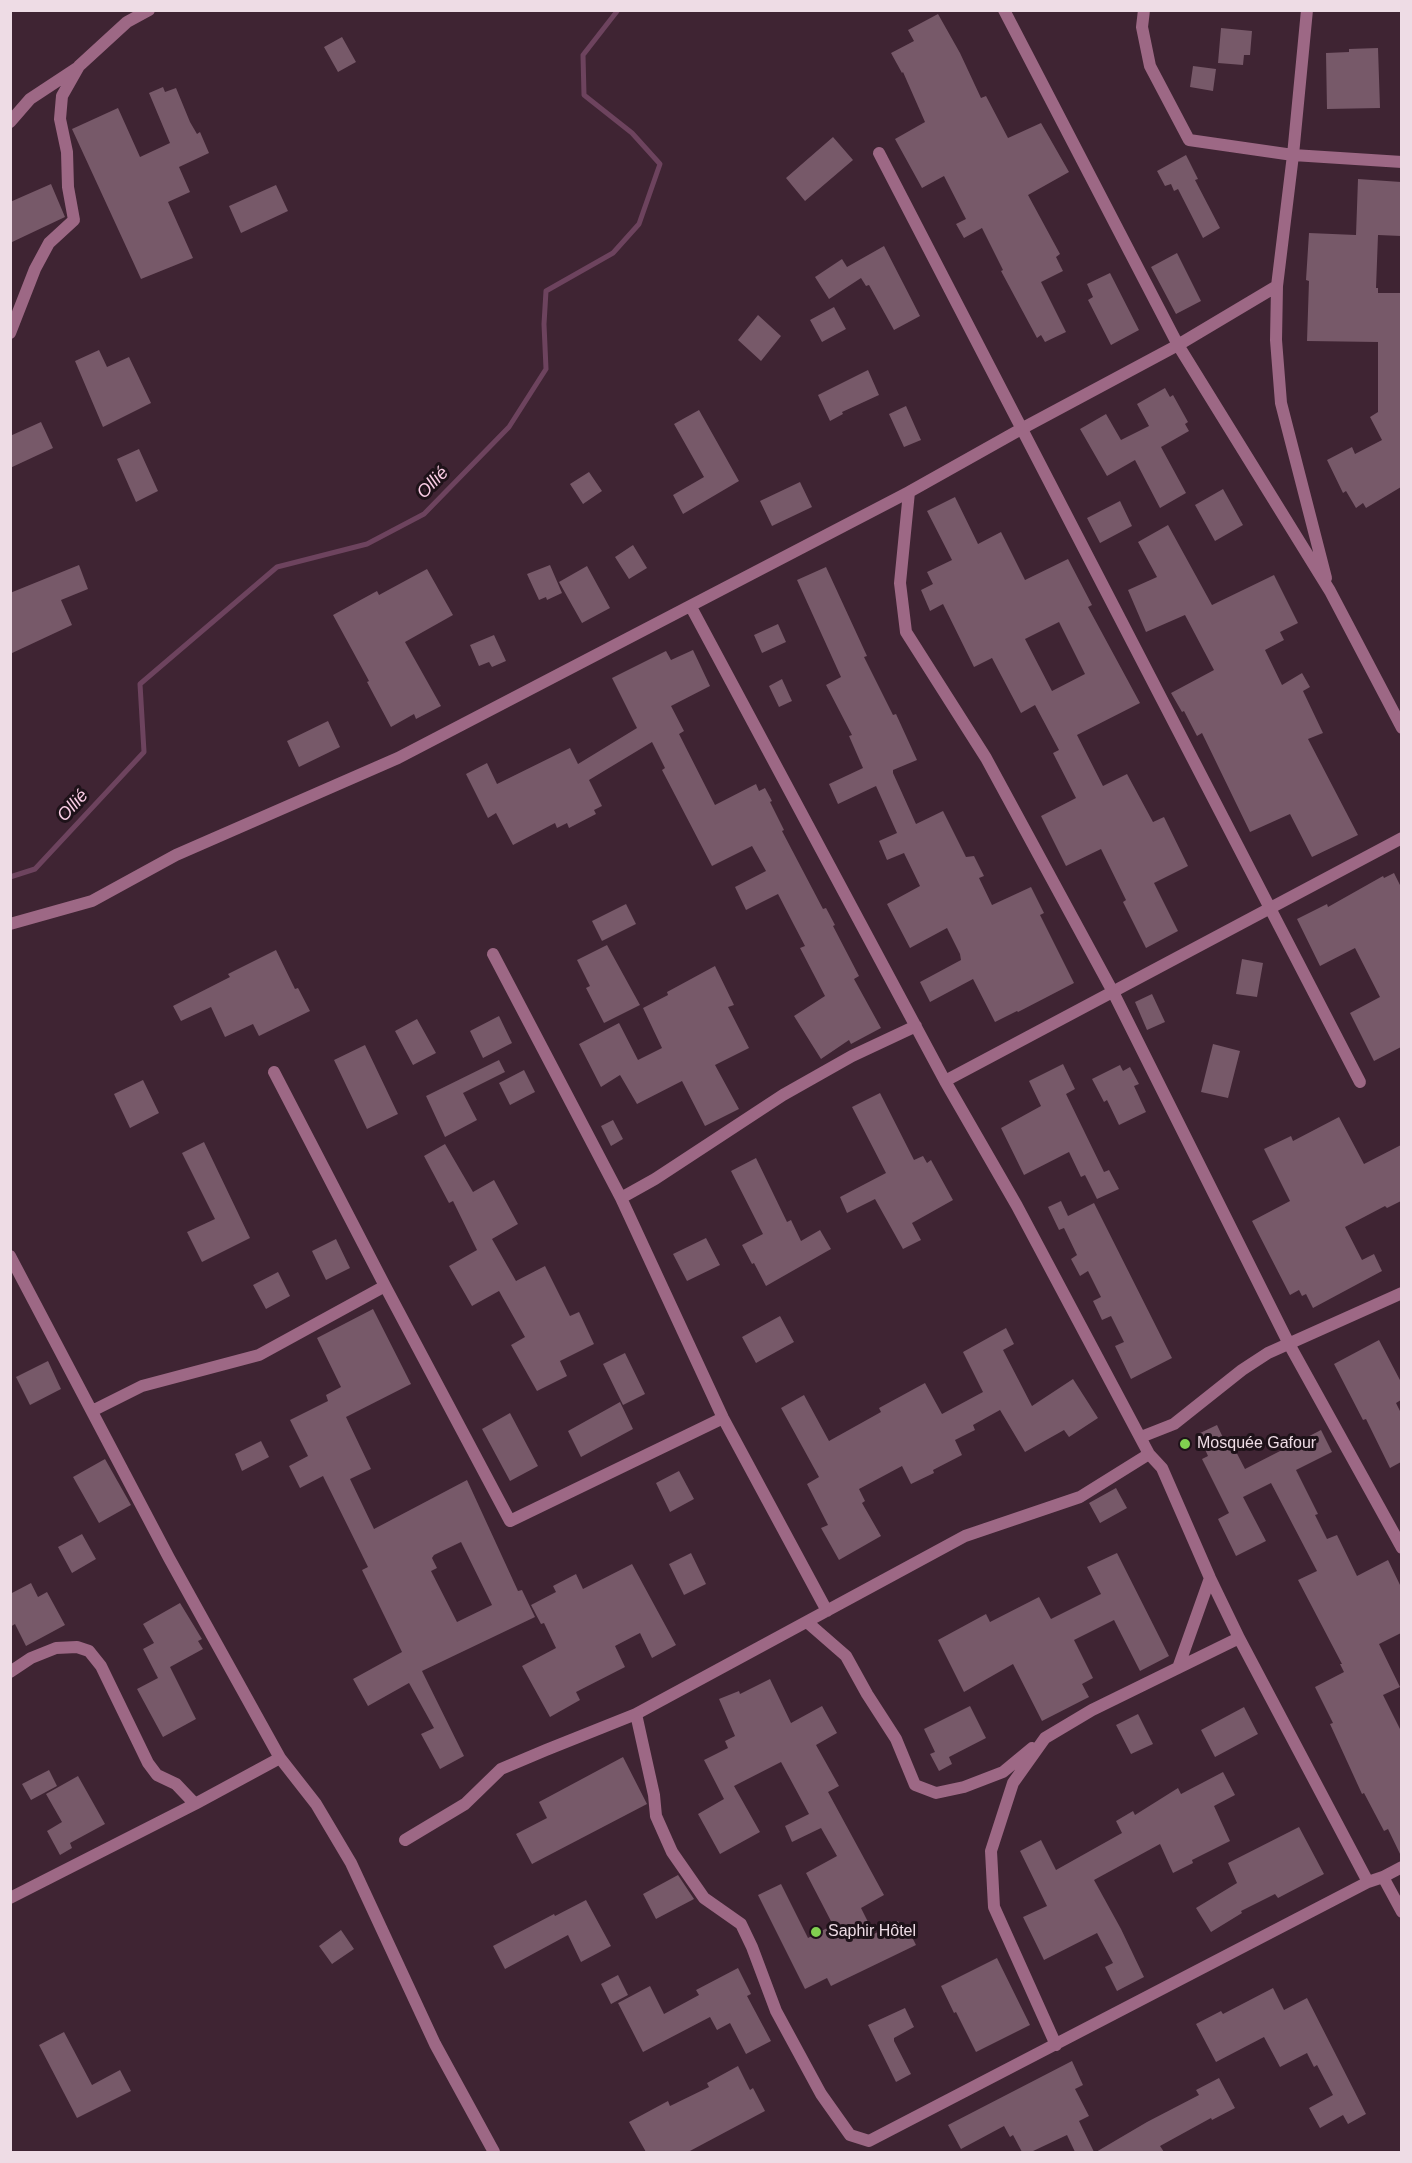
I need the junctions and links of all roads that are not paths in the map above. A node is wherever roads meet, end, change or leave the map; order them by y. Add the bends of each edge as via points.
1 (149, 10) edge
2 (1004, 10) edge
3 (1144, 10) edge
4 (1307, 10) edge
5 (79, 66) junction
6 (10, 122) edge
7 (879, 153) dead end
8 (1293, 155) junction
9 (1401, 162) edge
10 (1277, 286) junction
11 (10, 333) edge
12 (1178, 345) junction
13 (1023, 428) junction
14 (909, 492) junction
15 (1330, 591) junction
16 (691, 607) junction
17 (1401, 728) edge
18 (1401, 838) edge
19 (1269, 908) junction
20 (10, 924) edge
21 (493, 954) dead end
22 (1113, 992) junction
23 (916, 1026) junction
24 (274, 1072) dead end
25 (945, 1082) junction
26 (1360, 1082) dead end
27 (621, 1198) junction
28 (10, 1256) edge
29 (385, 1286) junction
30 (1401, 1293) edge
31 (1289, 1344) junction
32 (92, 1411) junction
33 (723, 1418) junction
34 (1141, 1437) junction
35 (1149, 1454) junction
36 (1401, 1548) edge
37 (1210, 1578) junction
38 (827, 1611) junction
39 (807, 1622) junction
40 (1239, 1638) junction
41 (1178, 1668) junction
42 (10, 1672) edge
43 (636, 1714) junction
44 (1045, 1738) junction
45 (280, 1758) junction
46 (195, 1804) junction
47 (405, 1840) dead end
48 (1401, 1867) edge
49 (1383, 1877) junction
50 (1368, 1882) junction
51 (10, 1898) edge
52 (1401, 1912) edge
53 (1056, 2045) junction
54 (494, 2152) edge

1 - 5 street via 127,22
2 - 12 street
3 - 8 street via 1150,66 1189,140
4 - 8 street
5 - 6 street via 30,99
5 - 11 street via 62,96 60,119 74,220 49,243
7 - 13 street
8 - 9 street
8 - 10 street
10 - 12 street
10 - 15 street via 1281,403
12 - 13 street
12 - 15 street
13 - 14 street
13 - 19 street
14 - 16 street
14 - 22 street via 900,583 906,632 986,758
15 - 17 street
16 - 20 street via 398,758 176,855 92,901
16 - 23 street
18 - 19 street
19 - 22 street
19 - 26 street
21 - 27 street
22 - 25 street
22 - 31 street
23 - 25 street
23 - 27 street via 783,1095
24 - 29 street
25 - 34 street via 1017,1206
27 - 33 street
28 - 32 street
29 - 32 street via 259,1355 142,1386
29 - 33 street via 510,1521
30 - 31 street
31 - 34 street via 1242,1370 1174,1424
31 - 36 street
32 - 45 street
33 - 38 street
34 - 35 street
35 - 37 street via 1162,1468
35 - 38 street via 1080,1497 965,1536
37 - 40 street
37 - 41 street
38 - 39 street
39 - 43 street
39 - 44 street via 846,1656 896,1739 915,1785 936,1793 964,1787 1003,1772
40 - 41 street
40 - 50 street
41 - 44 street
42 - 46 street via 56,1648 89,1651 101,1666 148,1763 157,1775 177,1784
43 - 47 street via 501,1769 465,1804
43 - 53 street via 656,1816 672,1852 704,1898 741,1924 776,2011 821,2094 850,2135 869,2141 886,2134
44 - 53 street via 1013,1783 991,1851 994,1907
45 - 46 street
45 - 54 street via 316,1804 351,1863 435,2044
46 - 51 street
48 - 49 street
49 - 50 street
49 - 52 street
50 - 53 street

